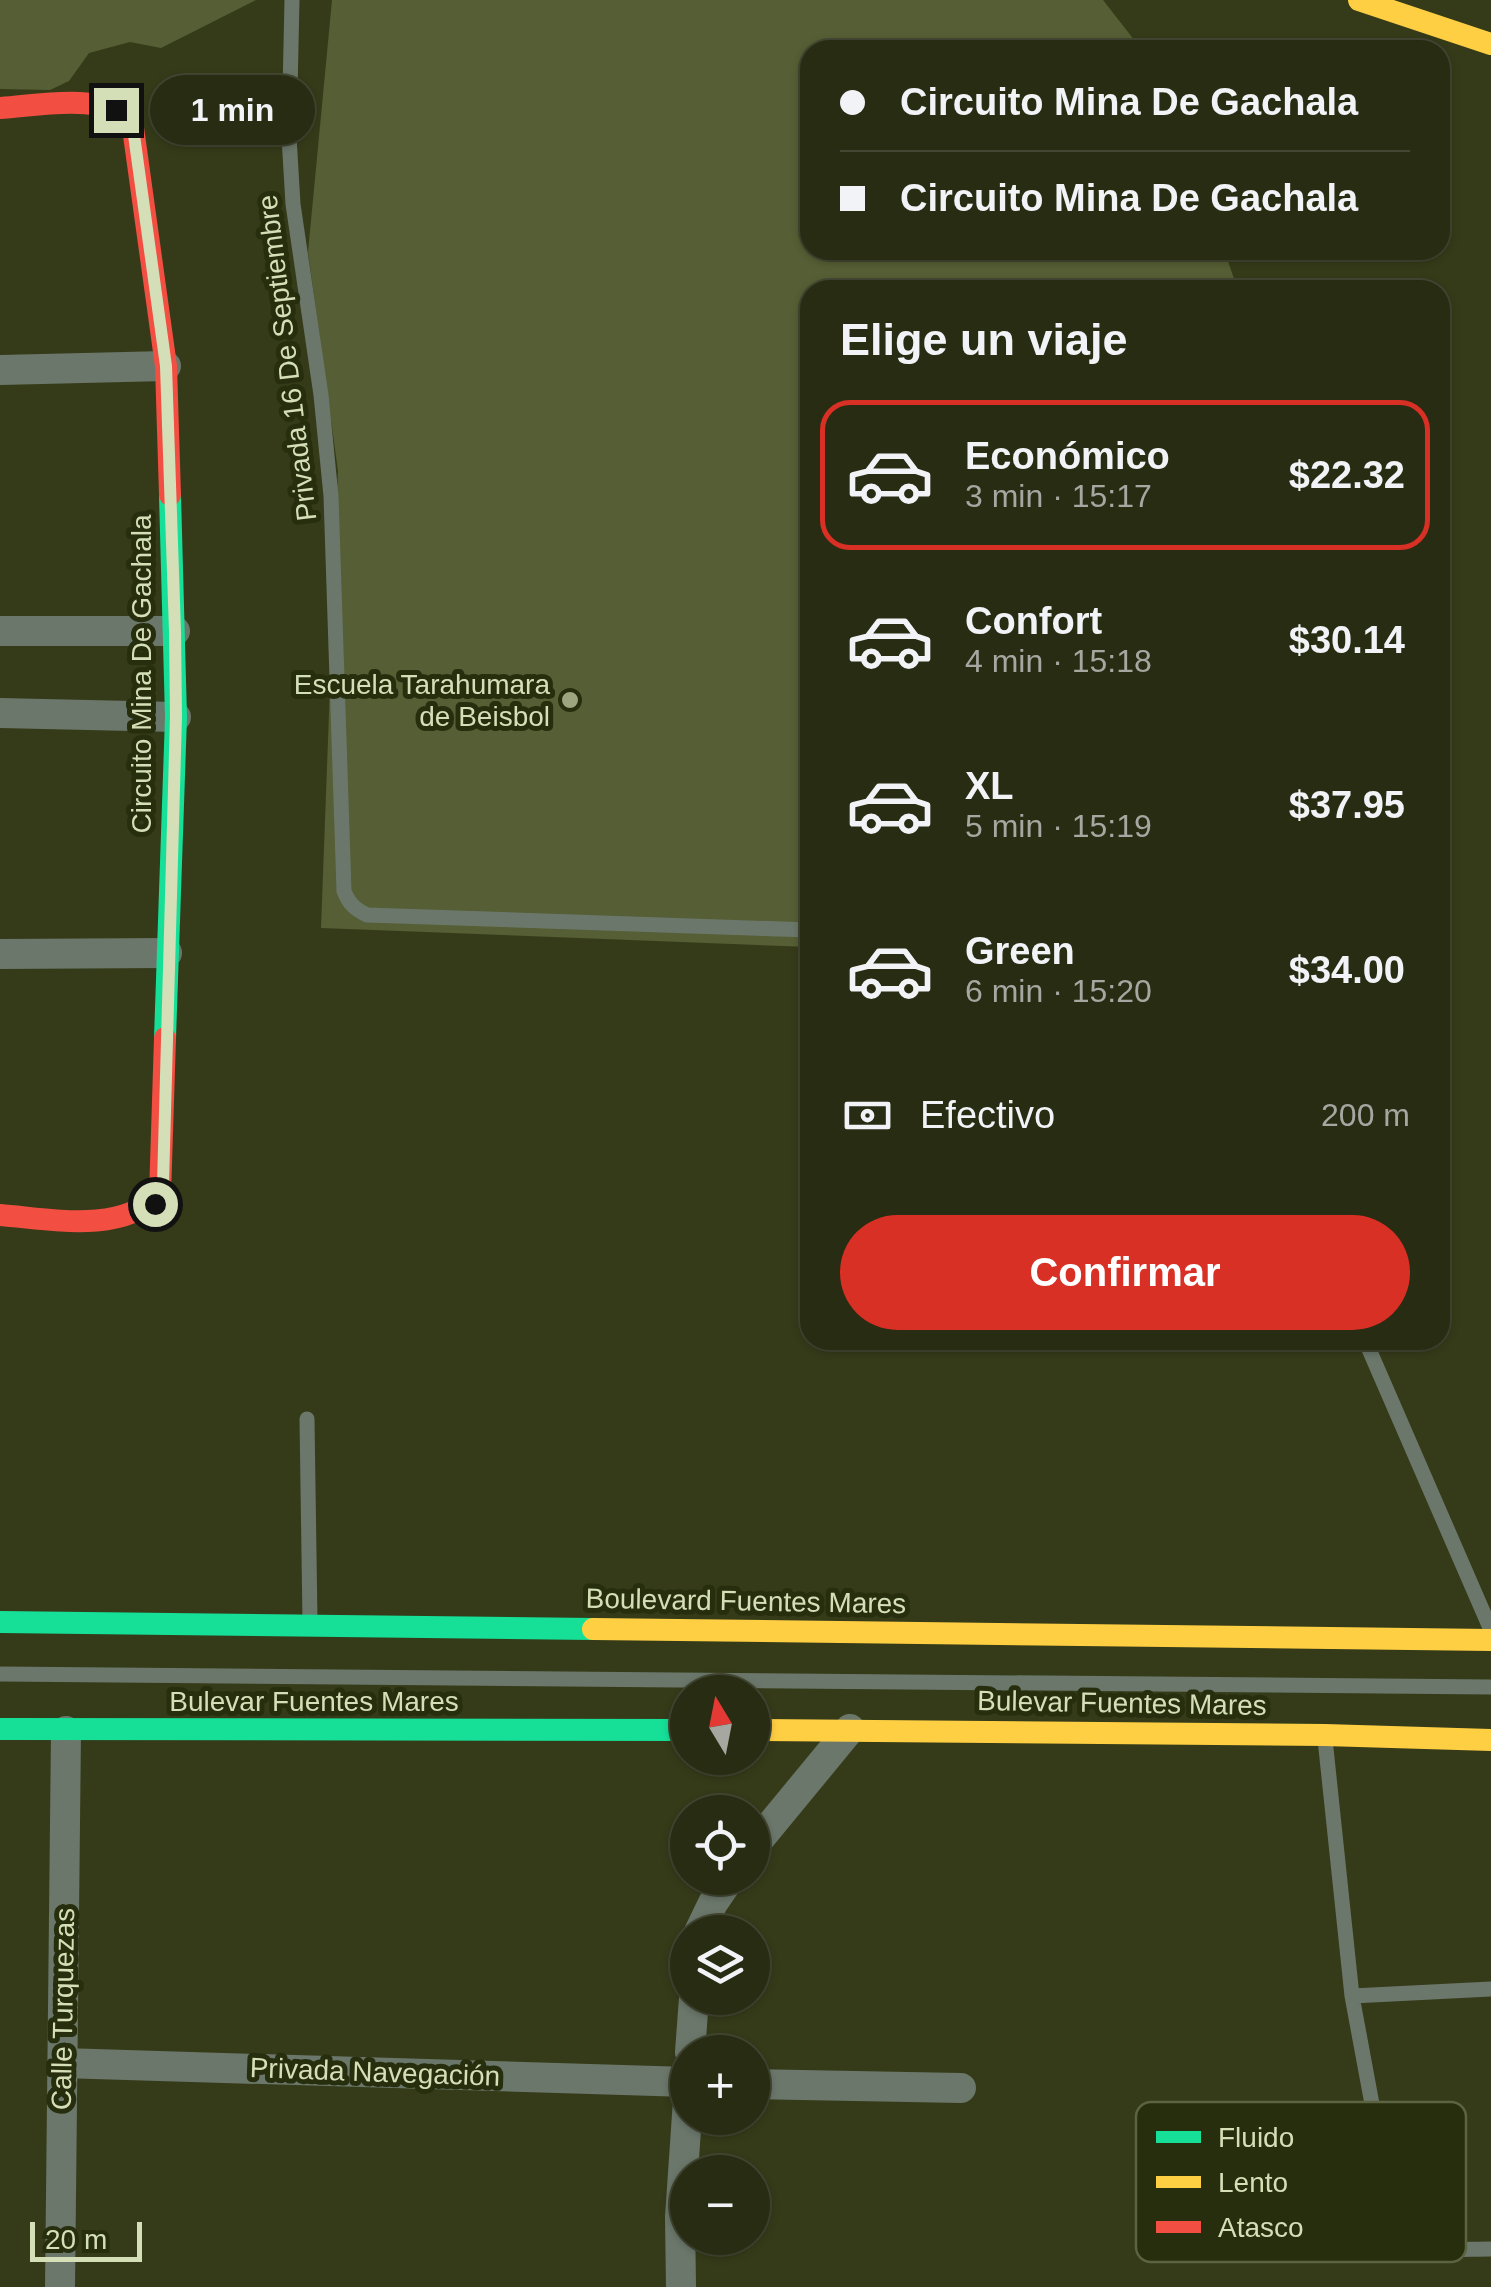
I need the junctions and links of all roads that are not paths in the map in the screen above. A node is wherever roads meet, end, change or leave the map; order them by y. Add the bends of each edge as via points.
1 (292, 0) edge
2 (1359, 0) edge
3 (1491, 44) edge
4 (0, 108) edge
5 (166, 366) junction
6 (0, 370) edge
7 (0, 631) edge
8 (175, 631) junction
9 (0, 713) edge
10 (176, 716) junction
11 (800, 930) edge
12 (167, 952) junction
13 (0, 954) edge
14 (0, 1215) edge
15 (1369, 1350) edge
16 (307, 1419) dead end
17 (0, 1622) edge
18 (310, 1626) junction
19 (1491, 1630) edge
20 (1491, 1640) edge
21 (0, 1674) edge
22 (1491, 1687) edge
23 (0, 1729) edge
24 (670, 1730) edge
25 (770, 1730) edge
26 (850, 1730) junction
27 (66, 1731) junction
28 (1325, 1736) junction
29 (1491, 1740) edge
30 (770, 1826) edge
31 (1491, 1989) edge
32 (1352, 1996) junction
33 (62, 2063) junction
34 (670, 2081) edge
35 (770, 2084) edge
36 (962, 2088) dead end
37 (1372, 2102) edge
38 (686, 2135) edge
39 (60, 2287) edge
40 (681, 2287) edge

1 - 11 lane, Privada 16 De Septiembre via 293,204 331,496 348,900 367,916
2 - 3 main road
4 - 5 main road, Circuito Mina De Gachala via 85,106 127,118
5 - 6 street
5 - 8 main road, Circuito Mina De Gachala
7 - 8 street
8 - 10 main road, Circuito Mina De Gachala
9 - 10 street
10 - 12 main road, Circuito Mina De Gachala
12 - 13 street
12 - 14 main road, Circuito Mina De Gachala via 160,1195 147,1210 110,1218
15 - 19 lane
16 - 18 lane
17 - 18 main road, Boulevard Fuentes Mares
18 - 20 main road, Boulevard Fuentes Mares
21 - 22 lane
23 - 27 main road, Bulevar Fuentes Mares
24 - 27 main road, Bulevar Fuentes Mares
25 - 26 main road, Bulevar Fuentes Mares
26 - 28 main road, Bulevar Fuentes Mares
26 - 30 street
27 - 33 street, Calle Turquezas
28 - 29 main road, Bulevar Fuentes Mares
28 - 32 lane
31 - 32 lane
32 - 37 lane
33 - 34 street, Privada Navegación
33 - 39 street, Calle Turquezas
35 - 36 street
38 - 40 street

